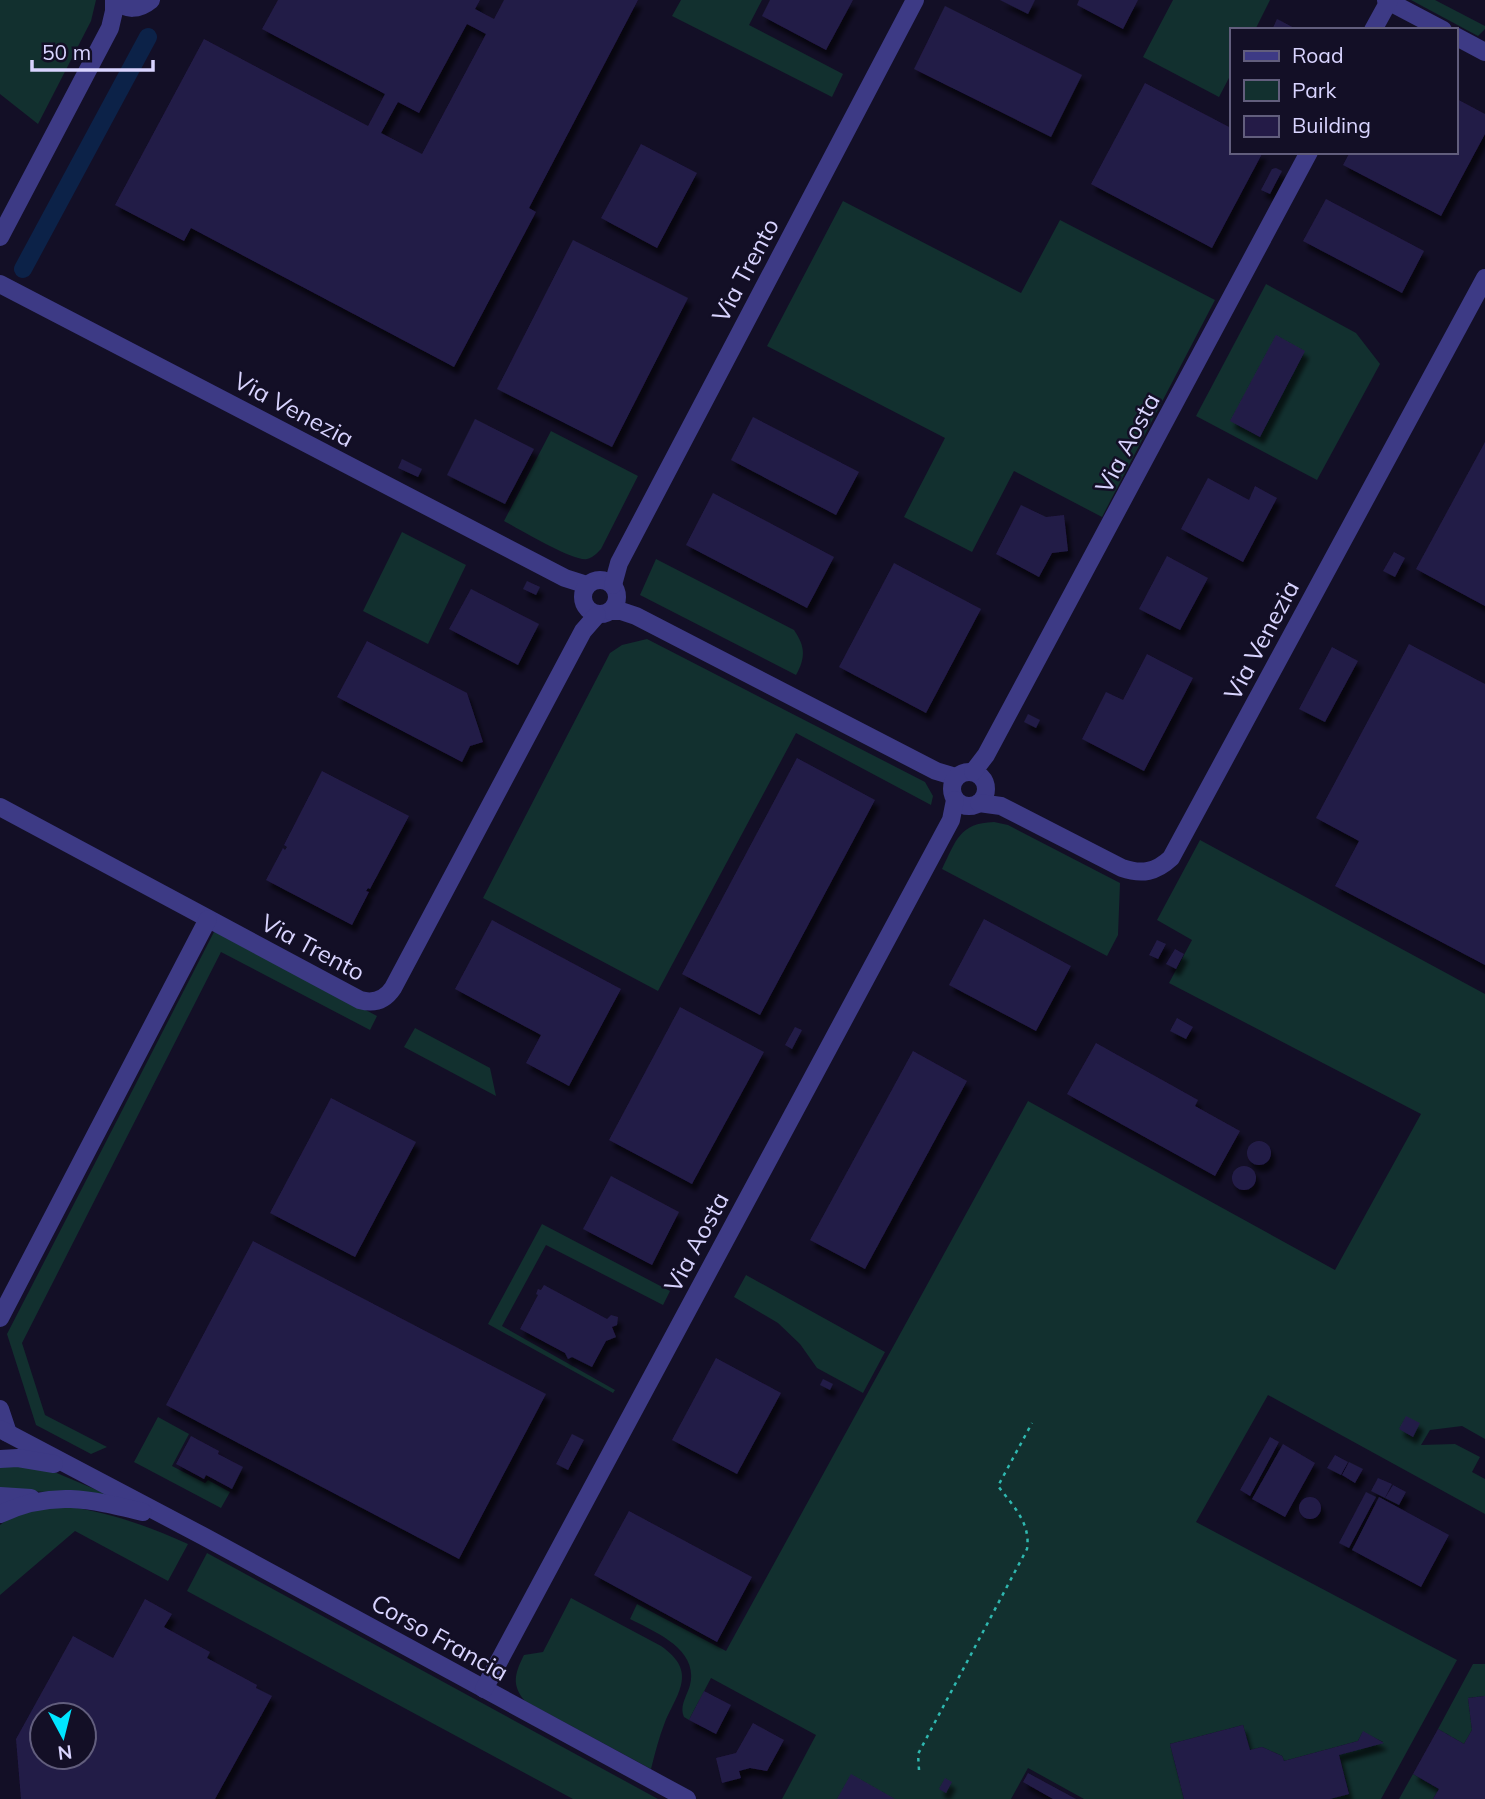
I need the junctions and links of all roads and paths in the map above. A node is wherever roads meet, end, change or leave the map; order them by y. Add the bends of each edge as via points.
1 (114, 0) edge
2 (150, 0) edge
3 (915, 0) edge
4 (1387, 1) edge
5 (134, 8) junction
6 (110, 28) junction
7 (1374, 28) edge
8 (1439, 28) edge
9 (1457, 37) edge
10 (1485, 52) edge
11 (1308, 154) edge
12 (0, 237) edge
13 (1485, 278) edge
14 (0, 284) edge
15 (600, 598) junction
16 (969, 789) junction
17 (0, 807) edge
18 (208, 919) junction
19 (0, 1318) edge
20 (0, 1409) edge
21 (1032, 1423) dead end
22 (4, 1431) edge
23 (0, 1459) edge
24 (71, 1467) junction
25 (0, 1496) edge
26 (47, 1498) junction
27 (0, 1514) edge
28 (170, 1519) junction
29 (484, 1689) junction
30 (919, 1770) dead end
31 (687, 1799) edge

1 - 5 street
1 - 6 street
2 - 5 street
3 - 15 street, Via Trento
4 - 7 street
4 - 8 street
5 - 6 street
6 - 12 street
9 - 10 street
11 - 16 street, Via Aosta
13 - 16 street, Via Venezia via 1171,858 1161,868 1136,873 1122,868
14 - 15 street, Via Venezia
15 - 16 street, Via Venezia
15 - 18 street, Via Trento via 384,999 360,1000
16 - 29 street, Via Aosta
17 - 18 street, Via Trento
18 - 19 street
20 - 22 street
21 - 30 path via 998,1486 1025,1524 1027,1549 918,1754
22 - 24 street, Corso Francia
23 - 24 street, Corso Francia
24 - 28 street, Corso Francia
25 - 26 street, Corso Francia
26 - 27 street, Corso Francia
26 - 28 street, Corso Francia via 103,1503
28 - 29 street, Corso Francia
29 - 31 street, Corso Francia

